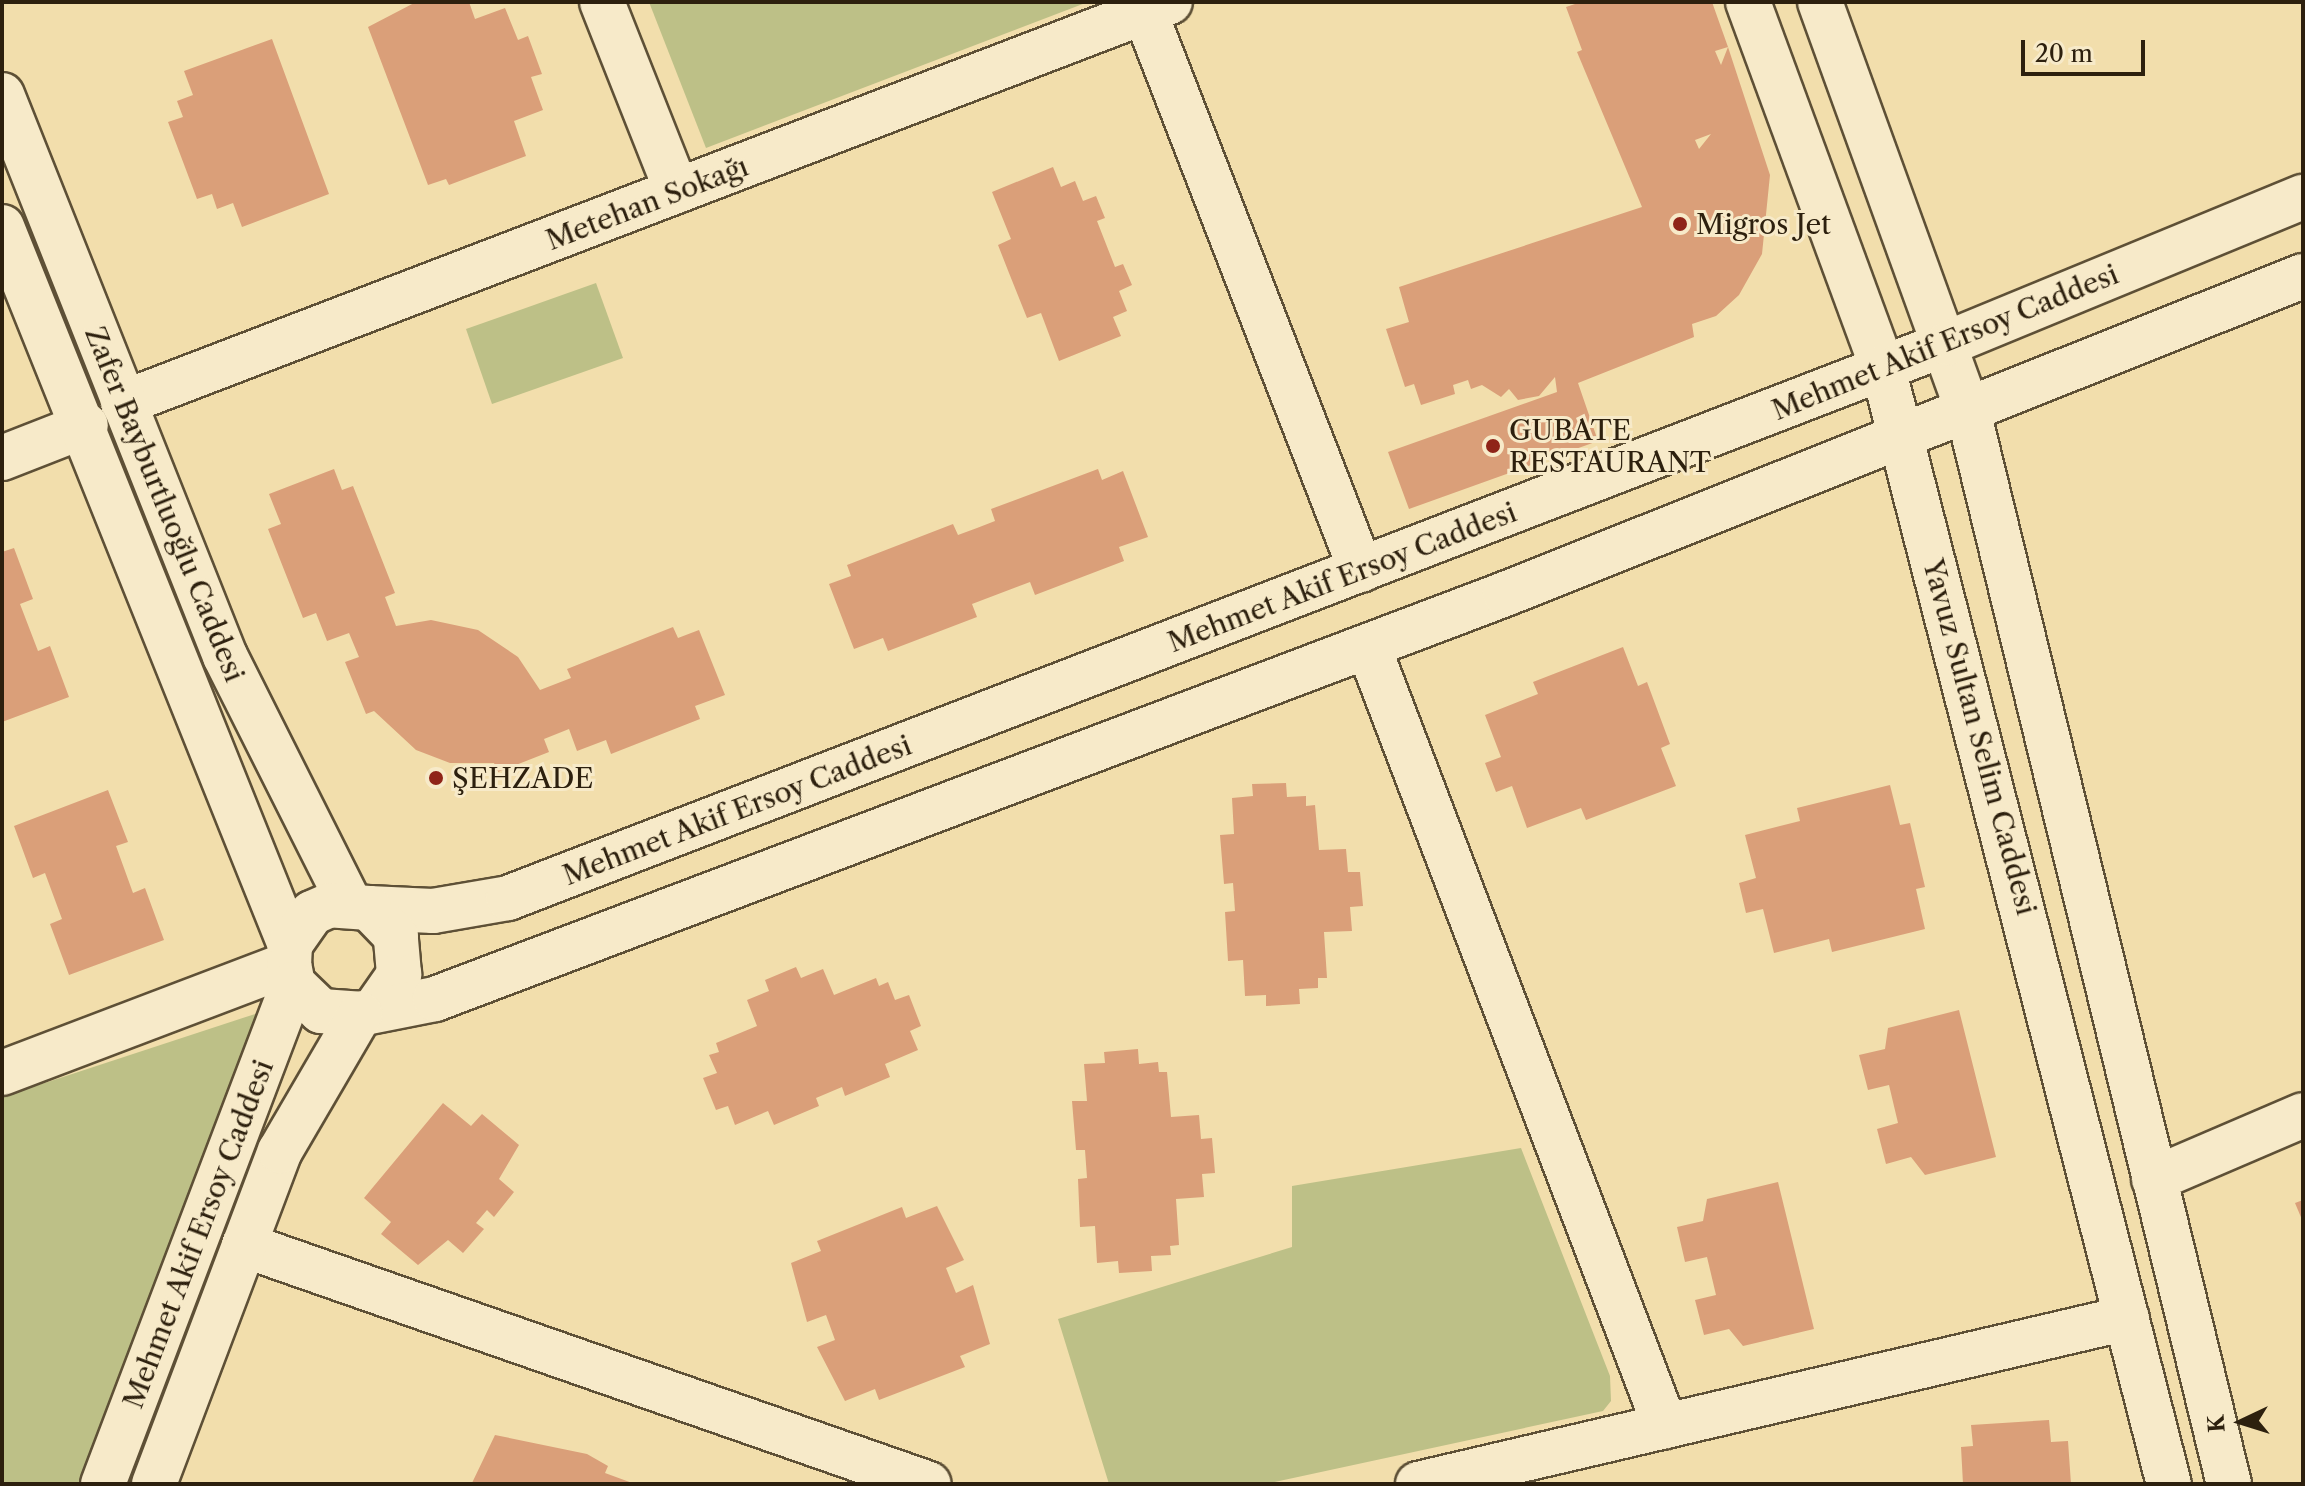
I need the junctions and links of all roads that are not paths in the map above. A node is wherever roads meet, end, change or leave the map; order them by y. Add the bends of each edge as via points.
1 (602, 2) edge
2 (1748, 2) edge
3 (1820, 2) edge
4 (1152, 5) edge
5 (2, 95) edge
6 (677, 191) junction
7 (2303, 197) edge
8 (2, 227) edge
9 (2303, 276) edge
10 (1948, 343) junction
11 (1883, 368) junction
12 (123, 403) junction
13 (1968, 411) junction
14 (86, 425) junction
15 (1901, 438) junction
16 (2, 458) edge
17 (1361, 570) junction
18 (1368, 646) junction
19 (359, 906) junction
20 (291, 964) junction
21 (368, 1010) junction
22 (2, 1073) edge
23 (2303, 1115) edge
24 (2154, 1179) junction
25 (244, 1245) junction
26 (2127, 1318) junction
27 (1665, 1426) junction
28 (103, 1484) edge
29 (154, 1484) edge
30 (929, 1484) edge
31 (1418, 1484) edge
32 (2169, 1484) edge
33 (2229, 1484) edge

1 - 6 street
2 - 11 street, Yavuz Sultan Selim Caddesi
3 - 10 street, Yavuz Sultan Selim Caddesi
4 - 6 street, Metehan Sokağı
4 - 17 street
5 - 12 street, Zafer Bayburtluoğlu Caddesi
6 - 12 street, Metehan Sokağı
7 - 10 street, Mehmet Akif Ersoy Caddesi
8 - 14 street, Zafer Bayburtluoğlu Caddesi
9 - 13 street
10 - 11 street, Mehmet Akif Ersoy Caddesi
10 - 13 street, Yavuz Sultan Selim Caddesi
11 - 15 street, Yavuz Sultan Selim Caddesi
11 - 17 street, Mehmet Akif Ersoy Caddesi
12 - 19 street, Zafer Bayburtluoğlu Caddesi via 225,656
13 - 15 street
13 - 24 street, Yavuz Sultan Selim Caddesi
14 - 16 street
14 - 20 street, Zafer Bayburtluoğlu Caddesi
15 - 18 street
15 - 26 street, Yavuz Sultan Selim Caddesi
17 - 19 street, Mehmet Akif Ersoy Caddesi via 508,898 433,911
18 - 21 street via 435,999
18 - 27 street
19 - 20 street via 312,913
19 - 21 street via 396,936 400,955 399,974
20 - 21 street via 321,1011
20 - 22 street
20 - 28 street, Mehmet Akif Ersoy Caddesi
21 - 25 street, Mehmet Akif Ersoy Caddesi via 306,1098
23 - 24 street
24 - 33 street, Yavuz Sultan Selim Caddesi
25 - 29 street, Mehmet Akif Ersoy Caddesi
25 - 30 street
26 - 27 street
26 - 32 street, Yavuz Sultan Selim Caddesi
27 - 31 street

